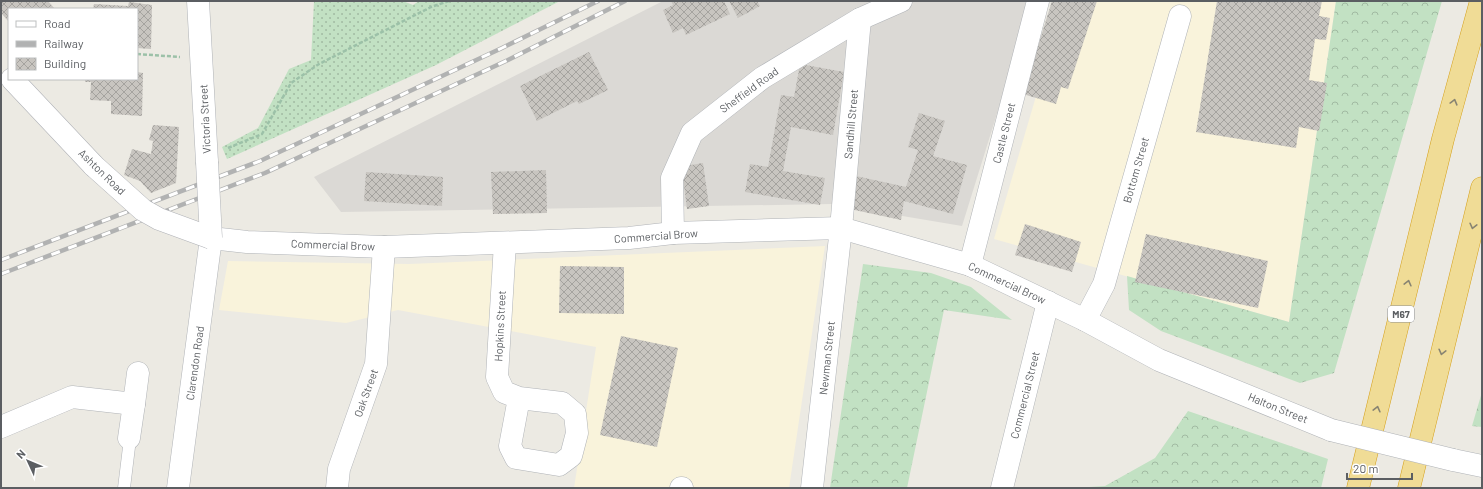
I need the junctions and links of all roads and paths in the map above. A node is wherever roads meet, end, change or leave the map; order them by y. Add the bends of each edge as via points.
1 (198, 1) edge
2 (450, 1) edge
3 (901, 1) edge
4 (1038, 1) edge
5 (1481, 1) edge
6 (1180, 16) dead end
7 (860, 19) junction
8 (138, 54) edge
9 (202, 59) junction
10 (1, 67) edge
11 (8, 75) edge
12 (13, 80) edge
13 (207, 159) junction
14 (1482, 188) edge
15 (842, 228) junction
16 (672, 233) junction
17 (211, 238) junction
18 (505, 242) junction
19 (384, 247) junction
20 (970, 265) junction
21 (1048, 302) junction
22 (1085, 320) junction
23 (138, 373) dead end
24 (519, 398) dead end
25 (134, 404) junction
26 (1, 427) edge
27 (129, 442) joint
28 (1482, 466) edge
29 (124, 488) edge
30 (178, 488) edge
31 (337, 488) edge
32 (812, 488) edge
33 (1002, 488) edge
34 (1358, 488) edge
35 (1409, 488) edge

1 - 9 street, Victoria Street
2 - 13 path via 431,7 319,64 291,83 262,134
3 - 7 street, Sheffield Road
4 - 20 street, Castle Street
34 -> 5 highway, M67 via 1443,139
6 - 22 street, Bottom Street via 1104,284
7 - 15 street, Sandhill Street
7 - 16 street, Sheffield Road via 762,78 692,133 672,178
8 - 9 path
9 - 13 street, Victoria Street
10 - 11 street
12 - 17 street, Ashton Road, bridge via 94,166 143,210 159,219
13 - 17 street, Victoria Street, bridge
14 -> 35 highway
15 - 16 street, Commercial Brow
15 - 20 street, Commercial Brow
15 - 32 street, Newman Street
16 - 18 street, Commercial Brow via 629,238
17 - 19 street, Commercial Brow via 247,242
17 - 30 street, Clarendon Road
18 - 19 street, Commercial Brow
18 - 24 street, Hopkins Street via 497,377 504,392
19 - 31 street, Oak Street via 376,364 339,469
20 - 21 street, Commercial Brow
21 - 22 street, Commercial Brow
21 - 33 street, Commercial Street
22 - 28 street, Halton Street, bridge via 1159,360 1331,430
23 - 25 street
25 - 26 street via 72,397
25 - 27 street
27 - 29 lane

